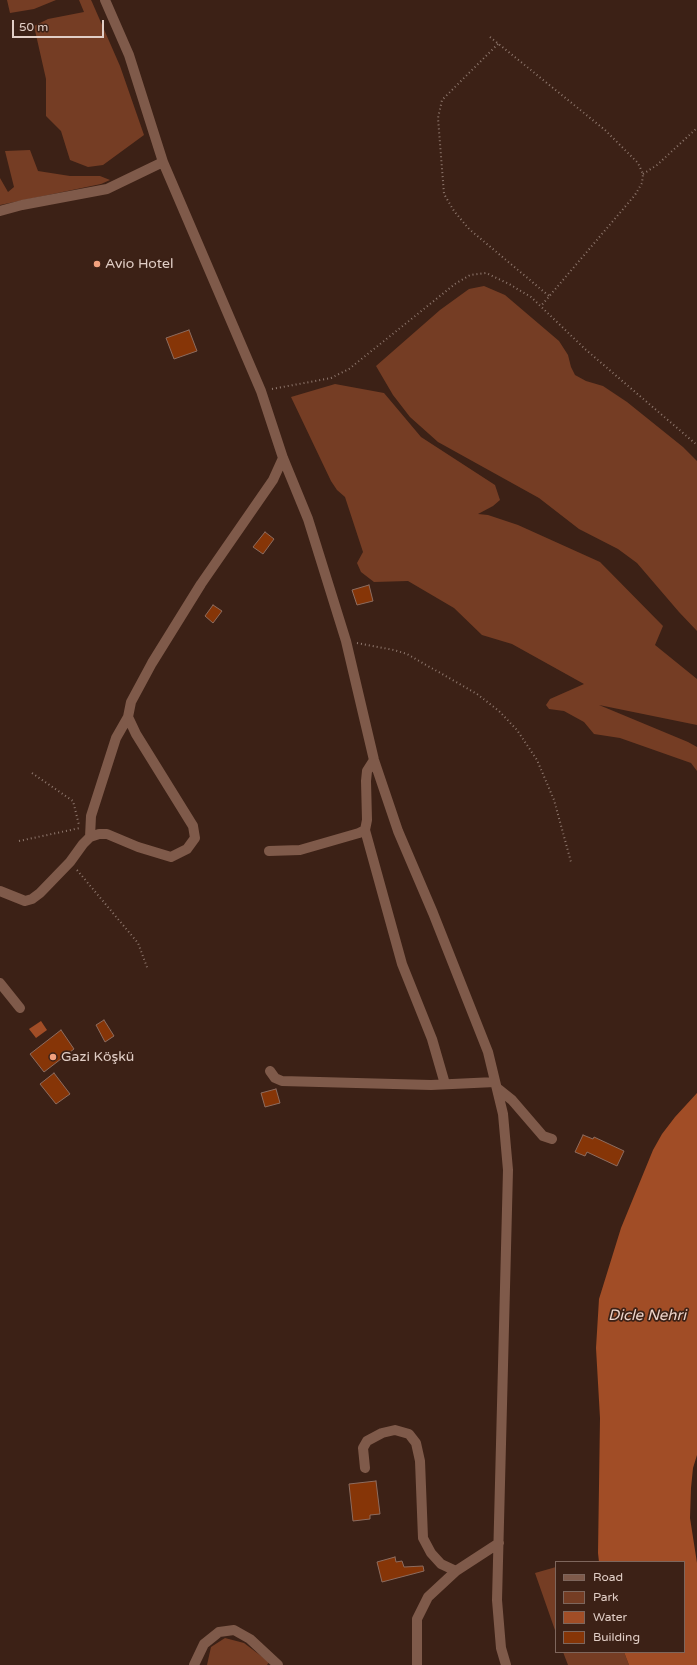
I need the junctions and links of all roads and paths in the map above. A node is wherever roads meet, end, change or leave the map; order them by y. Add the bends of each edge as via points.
1 (105, 0) edge
2 (490, 37) dead end
3 (498, 44) junction
4 (697, 128) edge
5 (163, 162) junction
6 (643, 174) junction
7 (0, 211) edge
8 (549, 296) junction
9 (541, 306) junction
10 (261, 392) junction
11 (697, 445) edge
12 (283, 458) junction
13 (346, 641) junction
14 (128, 717) junction
15 (374, 760) junction
16 (32, 773) dead end
17 (80, 828) junction
18 (365, 830) junction
19 (90, 837) junction
20 (19, 841) dead end
21 (269, 851) dead end
22 (70, 862) junction
23 (571, 862) dead end
24 (0, 891) edge
25 (148, 970) dead end
26 (0, 983) edge
27 (20, 1008) dead end
28 (270, 1071) dead end
29 (445, 1084) junction
30 (496, 1085) junction
31 (552, 1139) dead end
32 (365, 1468) dead end
33 (498, 1543) junction
34 (456, 1571) junction
35 (194, 1665) edge
36 (278, 1665) edge
37 (417, 1665) edge
38 (506, 1665) edge

1 - 5 street via 129,55
2 - 3 path
3 - 6 path via 605,130 638,163
3 - 8 path via 442,100 438,118 444,194 469,229
4 - 6 path via 657,165
5 - 7 street via 107,189
5 - 10 street
6 - 8 path via 642,183 635,195
8 - 9 path
9 - 10 path via 520,290 486,273 470,275 455,284 350,369 331,378
9 - 11 path via 585,349
10 - 12 street
12 - 13 street via 308,519
12 - 14 street via 273,480 201,584 152,663 131,702
13 - 15 street
13 - 23 path via 407,654 477,694 499,711 517,730 537,760 554,800
14 - 19 street via 116,738 93,809
14 - 19 street via 193,826 195,838 187,849 171,857 107,834
15 - 18 street via 367,771
15 - 30 street via 398,832 434,913 488,1052
16 - 17 path via 73,801
17 - 19 path
17 - 20 path
18 - 21 street via 300,850
18 - 29 street via 402,964 432,1039
19 - 22 street
22 - 24 street via 32,899 25,901
22 - 25 path via 138,943
26 - 27 street
28 - 29 street via 275,1078 282,1081
29 - 30 street
30 - 31 street via 543,1136
30 - 33 street via 503,1114 508,1170
32 - 34 street via 363,1448 367,1440 395,1430 409,1434 416,1443 420,1461 423,1538 441,1564
33 - 34 street
33 - 38 street via 497,1600 501,1648
34 - 37 street via 428,1597 417,1619
35 - 36 street via 204,1644 219,1632 234,1630 250,1639

